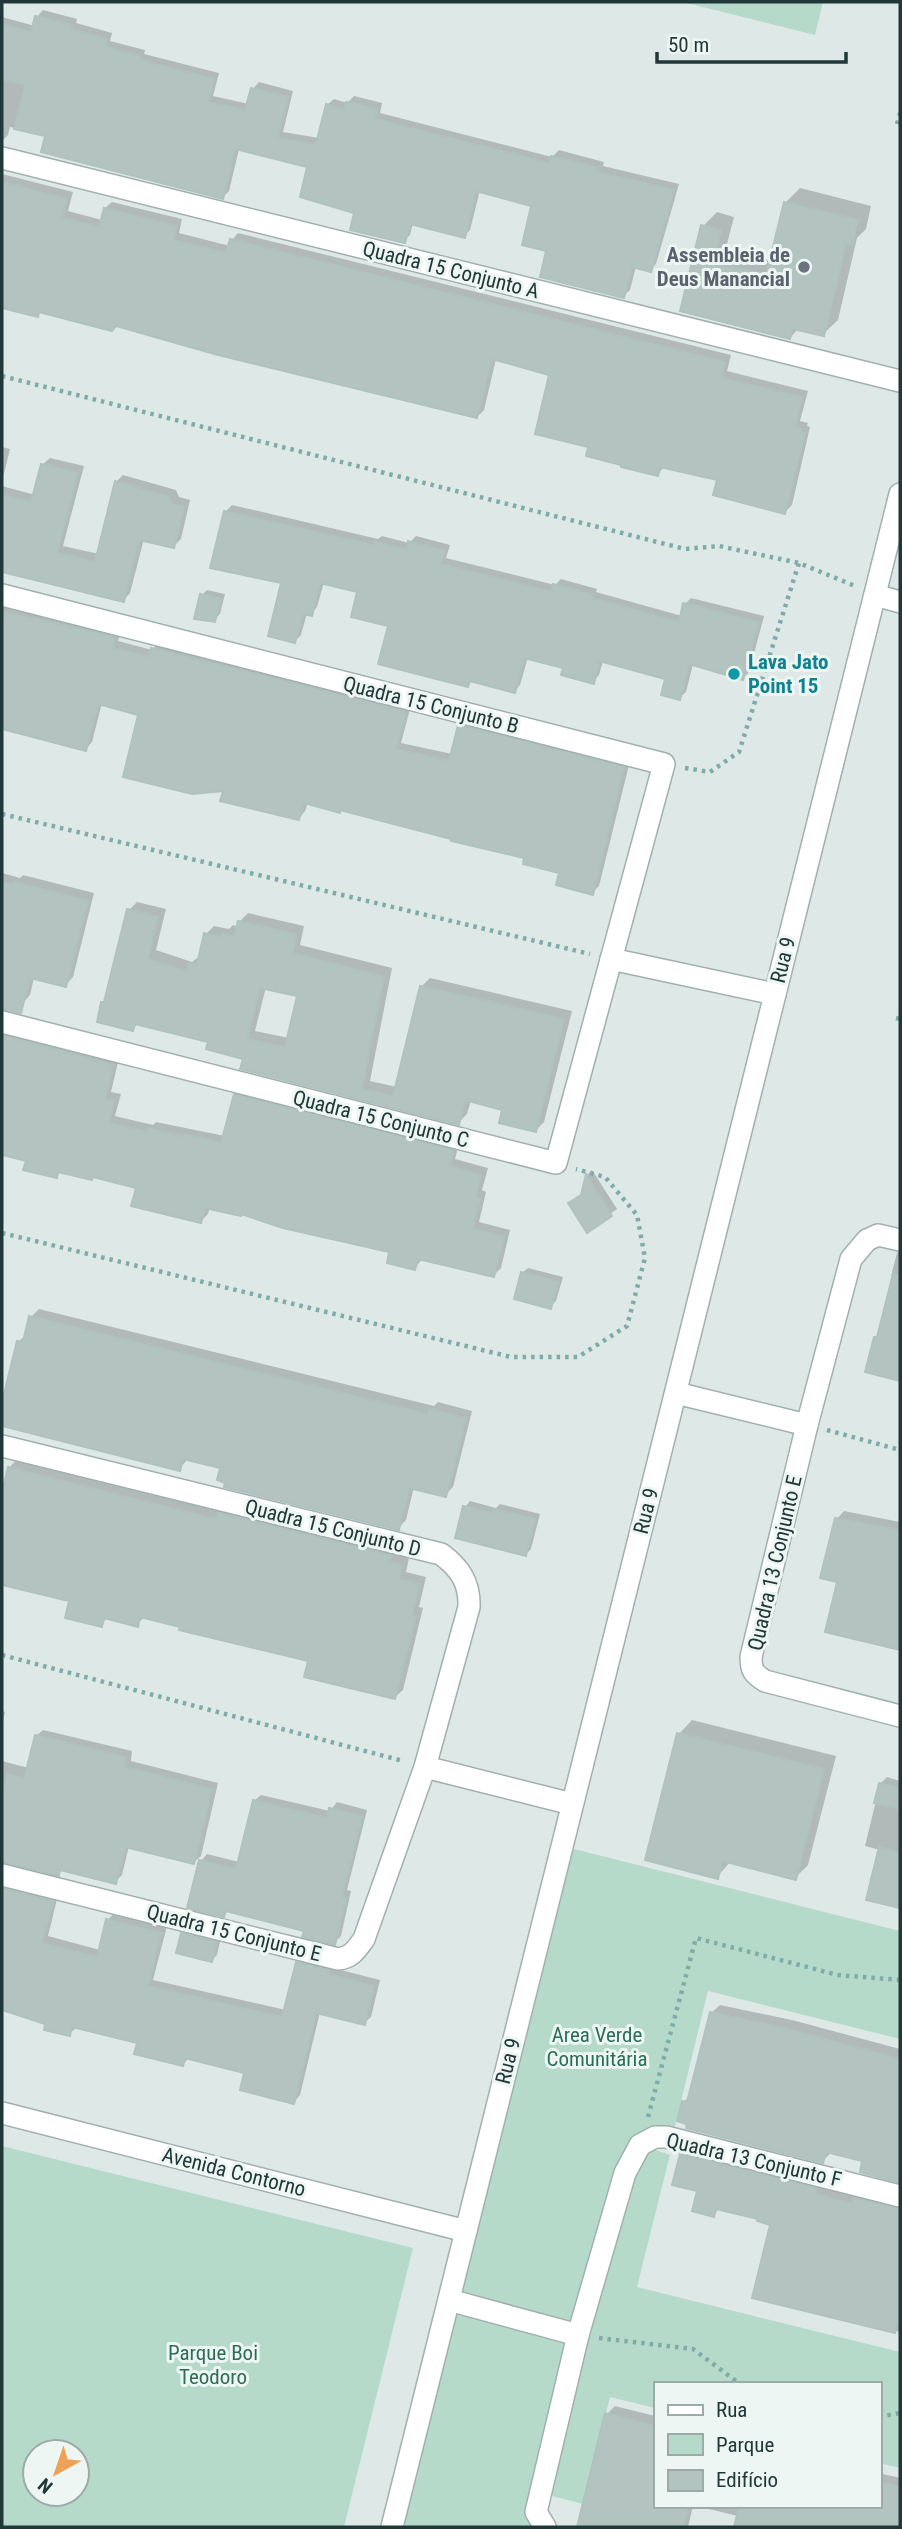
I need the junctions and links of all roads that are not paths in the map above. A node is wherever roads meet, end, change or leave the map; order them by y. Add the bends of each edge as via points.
1 (2, 158) edge
2 (900, 381) edge
3 (900, 494) edge
4 (2, 595) edge
5 (875, 595) junction
6 (900, 602) edge
7 (611, 959) junction
8 (775, 993) junction
9 (2, 1021) edge
10 (900, 1240) edge
11 (676, 1393) junction
12 (807, 1425) junction
13 (2, 1446) edge
14 (900, 1716) edge
15 (425, 1767) junction
16 (572, 1804) junction
17 (2, 1875) edge
18 (2, 2113) edge
19 (900, 2196) edge
20 (466, 2231) junction
21 (449, 2300) junction
22 (578, 2335) junction
23 (392, 2527) edge
24 (545, 2527) edge

1 - 2 street, Quadra 15 Conjunto A
3 - 5 street, Rua 9
4 - 7 street, Quadra 15 Conjunto B via 664,764
5 - 6 street
5 - 8 street, Rua 9
7 - 8 street
7 - 9 street, Quadra 15 Conjunto C via 556,1163
8 - 11 street, Rua 9
10 - 12 street via 878,1235 867,1240 851,1259
11 - 12 street
11 - 16 street, Rua 9
12 - 14 street, Quadra 13 Conjunto E via 751,1669 765,1681
13 - 15 street, Quadra 15 Conjunto D via 441,1554 463,1576 469,1607
15 - 16 street
15 - 17 street, Quadra 15 Conjunto E via 363,1939 345,1958
16 - 20 street, Rua 9
18 - 20 street, Avenida Contorno
19 - 22 street, Quadra 13 Conjunto F via 655,2137 640,2145 625,2173
20 - 21 street, Rua 9
21 - 22 street
21 - 23 street, Rua 9
22 - 24 street, Quadra 13 Conjunto F via 536,2512

